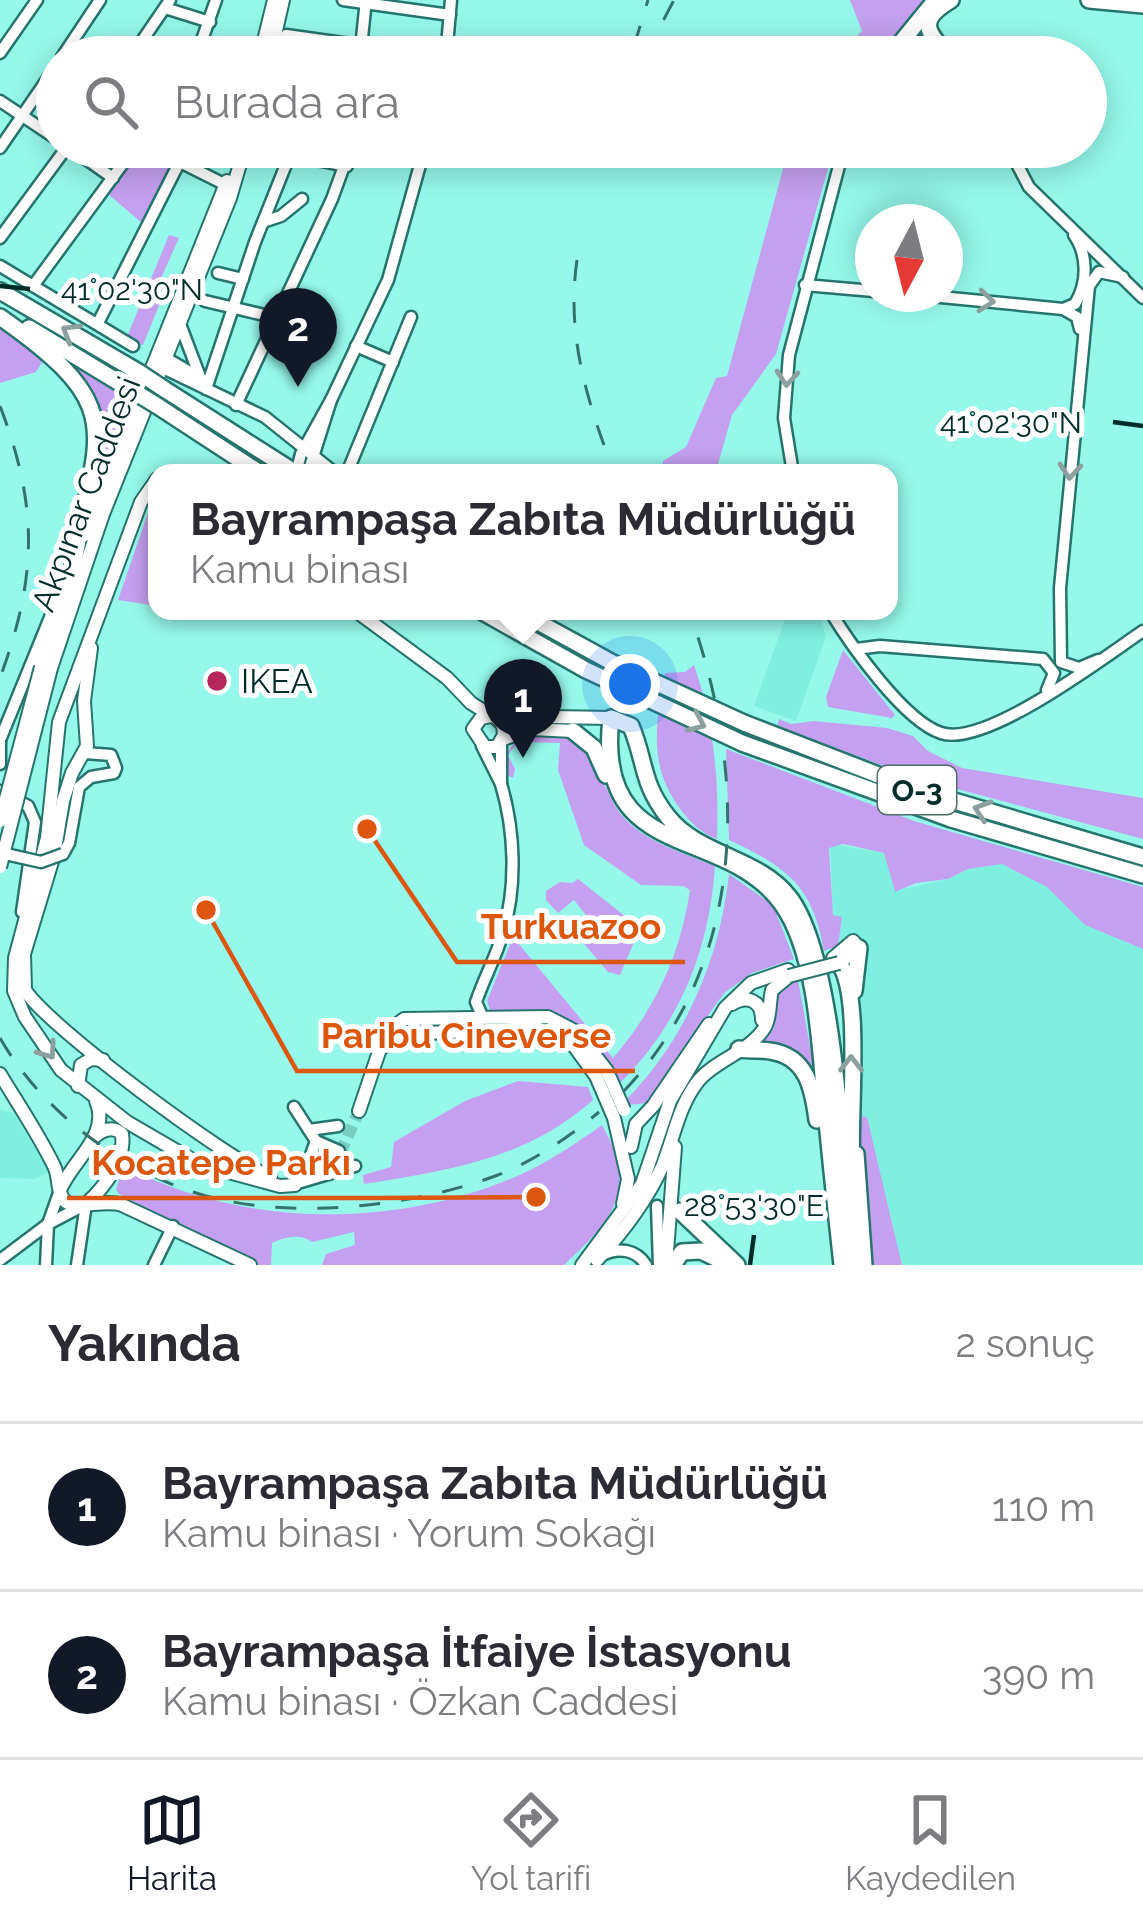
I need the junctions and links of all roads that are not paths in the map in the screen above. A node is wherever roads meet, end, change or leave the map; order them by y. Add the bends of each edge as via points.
1 (37, 0) edge
2 (100, 0) edge
3 (216, 0) edge
4 (278, 0) edge
5 (343, 0) edge
6 (452, 0) edge
7 (937, 0) edge
8 (951, 0) edge
9 (1089, 0) edge
10 (366, 2) edge
11 (168, 4) edge
12 (1143, 5) edge
13 (451, 15) junction
14 (210, 22) junction
15 (286, 35) dead end
16 (76, 36) edge
17 (146, 36) edge
18 (204, 36) edge
19 (267, 36) edge
20 (273, 36) edge
21 (291, 36) edge
22 (363, 36) edge
23 (448, 36) edge
24 (905, 36) edge
25 (930, 36) edge
26 (0, 53) edge
27 (36, 96) edge
28 (0, 101) edge
29 (23, 116) junction
30 (36, 125) edge
31 (0, 148) edge
32 (52, 168) edge
33 (98, 168) edge
34 (119, 168) edge
35 (176, 168) edge
36 (190, 168) edge
37 (233, 168) edge
38 (237, 168) edge
39 (285, 168) edge
40 (346, 168) edge
41 (415, 168) edge
42 (838, 168) edge
43 (1019, 168) edge
44 (112, 178) junction
45 (226, 185) junction
46 (302, 199) dead end
47 (1064, 220) junction
48 (263, 222) junction
49 (0, 238) edge
50 (0, 266) edge
51 (218, 273) dead end
52 (1123, 278) junction
53 (242, 279) junction
54 (805, 285) junction
55 (33, 286) junction
56 (855, 289) edge
57 (0, 291) edge
58 (1143, 298) edge
59 (963, 299) edge
60 (206, 301) dead end
61 (234, 308) junction
62 (1063, 309) junction
63 (0, 315) edge
64 (411, 317) dead end
65 (277, 318) junction
66 (98, 323) junction
67 (180, 324) junction
68 (133, 346) dead end
69 (356, 346) junction
70 (1082, 355) junction
71 (162, 362) junction
72 (393, 362) junction
73 (204, 385) junction
74 (236, 405) junction
75 (246, 464) edge
76 (301, 464) edge
77 (305, 464) edge
78 (307, 464) edge
79 (351, 464) edge
80 (792, 464) edge
81 (148, 492) edge
82 (73, 567) junction
83 (368, 620) edge
84 (497, 620) edge
85 (535, 620) edge
86 (836, 620) edge
87 (1058, 620) junction
88 (1143, 631) edge
89 (91, 641) junction
90 (890, 647) junction
91 (856, 649) junction
92 (1029, 657) junction
93 (1098, 661) junction
94 (429, 666) junction
95 (46, 667) junction
96 (880, 679) junction
97 (1040, 699) junction
98 (493, 716) junction
99 (611, 718) junction
100 (474, 727) junction
101 (57, 729) junction
102 (573, 731) joint
103 (87, 733) junction
104 (0, 740) edge
105 (502, 741) junction
106 (482, 746) junction
107 (55, 749) junction
108 (85, 753) junction
109 (0, 764) edge
110 (501, 784) junction
111 (616, 785) junction
112 (0, 791) edge
113 (0, 821) edge
114 (1143, 854) edge
115 (3, 858) edge
116 (1138, 874) edge
117 (22, 932) junction
118 (860, 948) joint
119 (836, 961) junction
120 (789, 973) junction
121 (722, 1012) junction
122 (850, 1012) junction
123 (481, 1022) junction
124 (761, 1033) junction
125 (729, 1044) junction
126 (104, 1060) junction
127 (0, 1074) edge
128 (78, 1086) junction
129 (95, 1100) junction
130 (294, 1107) dead end
131 (650, 1110) junction
132 (682, 1110) junction
133 (359, 1111) tunnel mouth
134 (619, 1114) junction
135 (338, 1126) dead end
136 (313, 1136) junction
137 (93, 1138) junction
138 (207, 1139) junction
139 (168, 1149) junction
140 (49, 1156) junction
141 (189, 1160) junction
142 (117, 1162) junction
143 (77, 1164) junction
144 (106, 1180) junction
145 (60, 1192) junction
146 (86, 1204) junction
147 (656, 1206) dead end
148 (680, 1211) dead end
149 (143, 1213) junction
150 (617, 1221) junction
151 (48, 1224) junction
152 (172, 1226) junction
153 (220, 1258) edge
154 (6, 1260) edge
155 (596, 1261) edge
156 (46, 1265) edge
157 (77, 1265) edge
158 (154, 1265) edge
159 (250, 1265) edge
160 (582, 1265) edge
161 (646, 1265) edge
162 (666, 1265) edge
163 (734, 1265) edge
164 (831, 1265) edge
165 (842, 1265) edge
166 (858, 1265) edge

1 - 26 street
2 - 16 street
3 - 14 street
4 - 19 main road
4 - 20 main road
5 - 10 street
6 - 13 street
7 - 24 highway
8 - 25 highway via 932,14
9 - 12 highway
10 - 13 street
10 - 22 street
11 - 14 street
11 - 17 street
13 - 23 street
14 - 18 street
15 - 21 street
27 - 29 street
28 - 29 street
29 - 30 street
29 - 31 street
32 - 49 street
33 - 44 street
34 - 44 street
35 - 66 street
36 - 45 street
37 - 45 main road, Akpınar Caddesi
38 - 67 main road, Akpınar Caddesi
39 - 48 street
40 - 65 street
41 - 69 street via 388,280
42 - 54 street
43 - 47 street
44 - 55 street
45 - 71 main road, Akpınar Caddesi
46 - 48 street
47 - 52 street
47 - 62 street via 1085,257 1079,298
48 - 53 street
50 - 55 street
51 - 53 street
52 - 58 street
52 - 70 street via 1091,278
53 - 61 street
54 - 56 street
54 -> 80 street via 785,385
55 - 66 street
76 -> 57 highway, bridge via 251,444
59 -> 62 street
60 - 61 street
61 - 65 street
61 - 73 street
62 - 70 street via 1078,321
63 - 75 highway, bridge
63 - 82 highway via 70,374 95,416 97,450
64 - 72 street
65 - 74 street
66 - 68 street
67 - 71 main road, Akpınar Caddesi
67 - 73 street
69 - 72 street
69 - 78 street
70 -> 87 street
71 - 73 street
71 - 82 main road, Akpınar Caddesi
71 - 95 main road, Akpınar Caddesi
72 - 79 street
73 - 74 street
74 - 77 street via 280,429
81 - 89 main road
82 - 95 main road, Akpınar Caddesi
82 - 104 street
83 - 94 main road
84 -> 116 highway, O-3, bridge via 742,743 934,814
114 -> 85 highway, O-3, bridge via 879,777 627,670
86 - 91 street
87 - 92 street via 1048,649
87 - 93 street via 1064,665
88 - 93 street
89 - 101 main road
89 - 103 main road
90 - 91 street
90 - 92 street
90 - 96 street
91 - 96 street
92 - 97 street via 1054,673
93 - 97 street
94 - 98 main road
94 - 100 main road
95 - 113 main road, Akpınar Caddesi, bridge
95 - 115 main road, Akpınar Caddesi, bridge
96 - 97 street via 926,725 957,736 982,732
98 - 99 main road
98 - 100 main road
98 - 105 main road via 503,725
99 - 111 highway
99 - 166 highway via 631,726 643,777 676,825 765,874 795,904 829,1034
100 - 106 main road
101 - 103 main road
101 - 107 main road
102 - 105 main road via 532,729
102 - 111 highway via 590,742
103 - 108 main road
104 - 109 street
105 - 106 main road
105 - 110 street
106 - 110 street
107 - 108 main road
107 - 117 main road via 46,838
108 - 115 street, bridge via 111,755 116,768 79,787 63,854 40,862
108 - 126 main road via 67,787 22,974 37,1005
110 - 123 street via 512,859 505,928
111 - 165 highway via 648,823 760,881 792,922 820,1047
112 - 117 street via 28,806 35,822
117 -> 128 main road via 16,1001
118 - 119 main road via 853,941
118 - 122 highway
119 - 120 main road, bridge
119 - 122 highway via 846,974
120 - 121 main road via 751,982
120 - 124 main road via 772,990
121 - 124 main road via 753,1000
121 - 125 main road
121 - 131 main road
121 - 150 main road via 675,1090 646,1175
166 -> 122 highway
123 - 133 main road via 392,1034
123 - 134 main road, bridge via 547,1030 579,1050
124 - 125 main road
125 - 132 main road
125 - 164 highway via 780,1053 808,1077
126 - 128 main road via 81,1065
126 - 138 main road
127 - 140 main road
128 - 129 main road
129 - 137 main road
129 - 139 main road
130 - 136 street
131 - 134 main road
131 - 134 main road via 634,1128 636,1153
132 - 155 main road via 644,1201
132 - 162 main road
134 - 150 main road via 628,1179
135 - 136 street
136 - 136 street via 301,1182 351,1162
137 - 142 main road via 120,1131
137 - 143 main road
138 - 141 main road via 204,1155
138 - 141 main road via 295,1185
139 - 141 main road
139 - 142 main road via 137,1144
140 - 143 main road
140 - 145 main road
142 - 144 main road
143 - 145 main road
144 - 146 main road
144 - 149 main road
145 - 146 main road via 71,1204
145 - 151 street
146 - 149 main road via 105,1200
146 - 151 street
146 - 157 street
147 - 162 street
148 - 163 highway
149 - 152 main road
150 - 160 main road
151 - 154 street
151 - 156 street
152 - 153 main road
152 - 158 street
153 - 159 main road
155 - 161 street via 626,1250
162 - 163 highway via 695,1250

